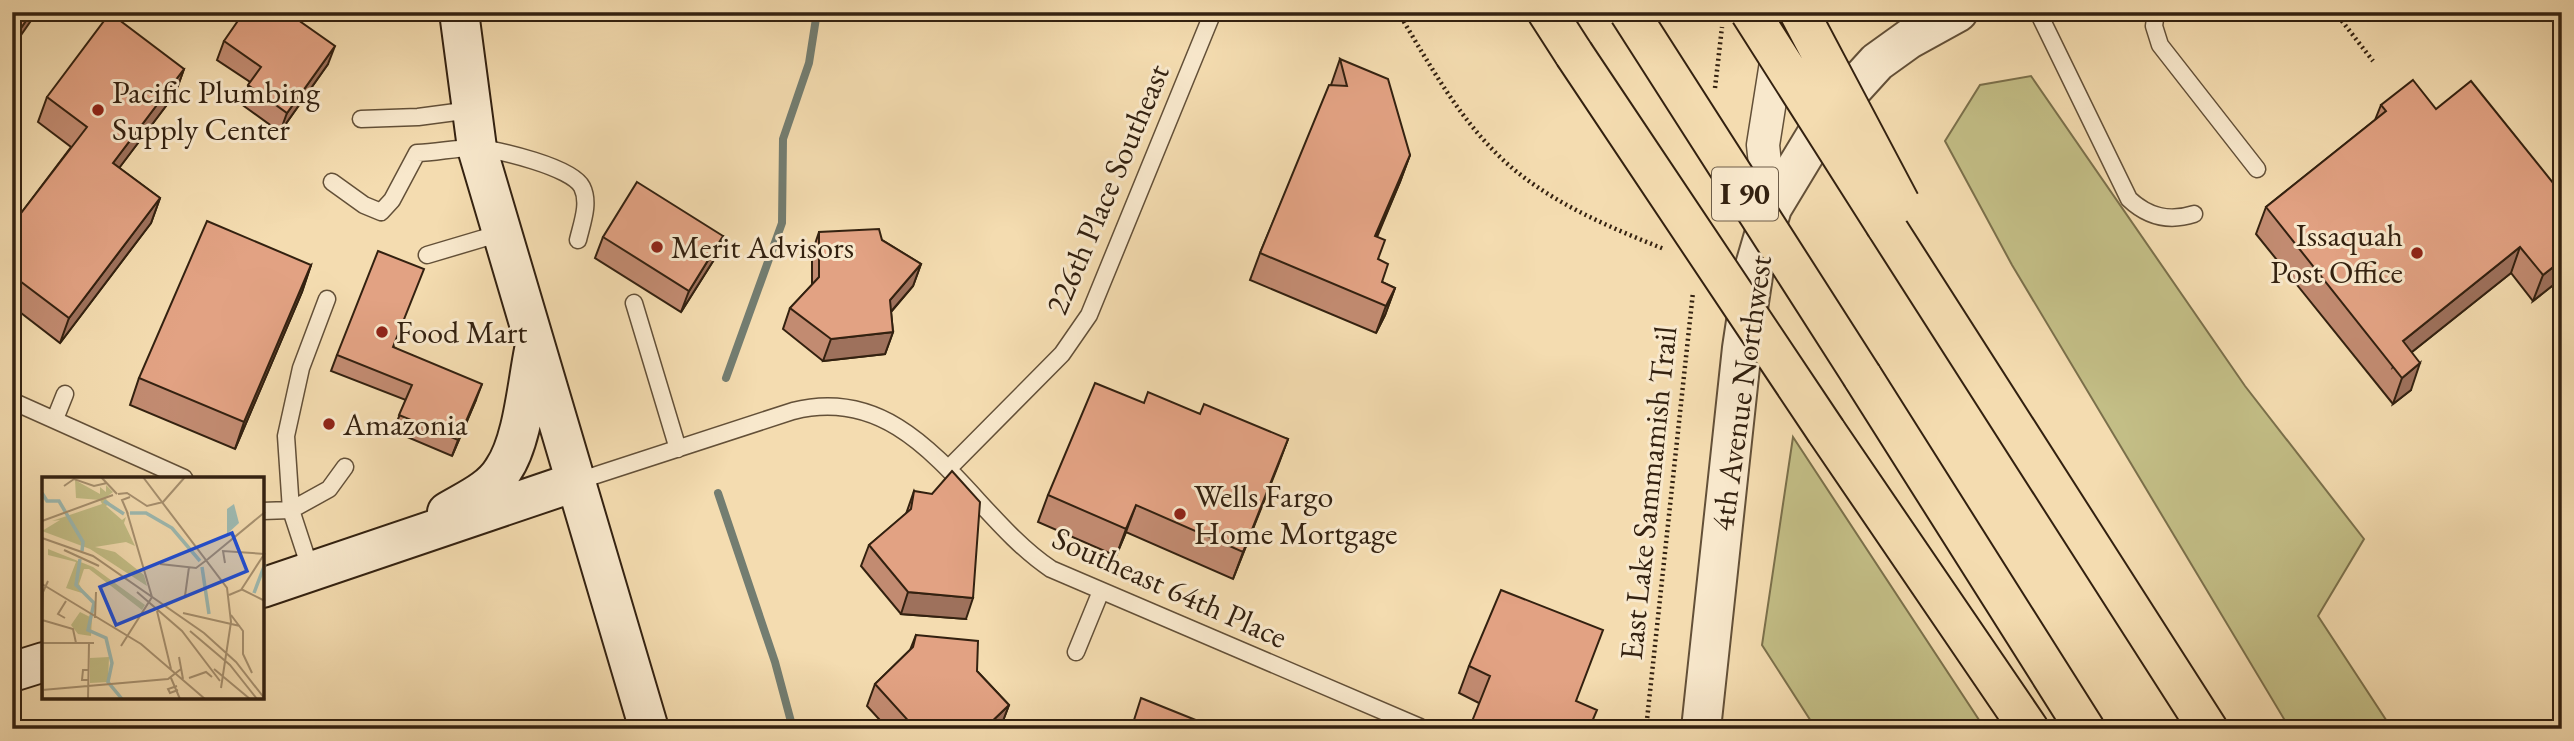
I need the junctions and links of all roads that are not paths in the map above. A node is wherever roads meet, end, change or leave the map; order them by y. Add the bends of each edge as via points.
1 (458, 12) edge
2 (1213, 12) edge
3 (1547, 12) edge
4 (1629, 12) edge
5 (1750, 12) edge
6 (1784, 12) edge
7 (1799, 12) edge
8 (1958, 12) edge
9 (2038, 12) edge
10 (2156, 12) edge
11 (471, 110) junction
12 (361, 119) dead end
13 (477, 148) junction
14 (2257, 169) dead end
15 (332, 183) dead end
16 (1780, 194) junction
17 (1893, 214) junction
18 (2194, 214) dead end
19 (501, 233) junction
20 (578, 240) dead end
21 (427, 255) dead end
22 (327, 299) dead end
23 (634, 303) dead end
24 (534, 346) junction
25 (65, 394) dead end
26 (12, 401) edge
27 (55, 419) junction
28 (678, 449) junction
29 (345, 467) dead end
30 (948, 468) junction
31 (182, 477) edge
32 (575, 482) junction
33 (291, 510) junction
34 (264, 511) edge
35 (391, 544) junction
36 (311, 571) junction
37 (264, 587) edge
38 (1101, 592) junction
39 (1076, 652) dead end
40 (42, 663) edge
41 (12, 672) edge
42 (1420, 727) dead end
43 (649, 729) edge
44 (1701, 729) edge
45 (2029, 729) edge
46 (2085, 729) edge
47 (2208, 729) edge

1 - 11 main road
2 - 30 lane, 226th Place Southeast via 1089,315 1062,354
3 - 45 highway, bridge
4 - 46 highway, I 90, bridge
5 - 17 highway, bridge
6 - 16 street via 1763,145 1765,164
7 - 17 highway, bridge
8 - 16 main road, 4th Avenue Northwest via 1877,62 1827,117
9 - 18 lane via 2129,198 2152,215 2170,219
10 - 14 lane via 2154,26 2160,45
11 - 12 lane
11 - 13 main road
13 - 15 lane via 417,153 381,212
13 - 19 main road
13 - 20 lane via 575,177 586,204
16 - 44 main road, 4th Avenue Northwest via 1754,269 1746,322
17 - 47 highway via 1998,400
19 - 21 lane
19 - 24 main road
22 - 33 lane via 302,368 286,436
23 - 28 lane
24 - 32 main road
24 - 35 main road via 517,431 503,471 482,492
25 - 27 lane
26 - 27 lane
27 - 31 lane
28 - 30 lane, Southeast 64th Place via 793,411 826,406 846,408 901,429
28 - 32 lane, Southeast 64th Place
29 - 33 lane via 329,489
30 - 38 lane, Southeast 64th Place via 1036,560
32 - 35 main road
32 - 43 main road
33 - 34 lane
33 - 36 lane
35 - 36 main road
36 - 37 main road
38 - 39 lane
38 - 42 lane, Southeast 64th Place
40 - 41 main road

